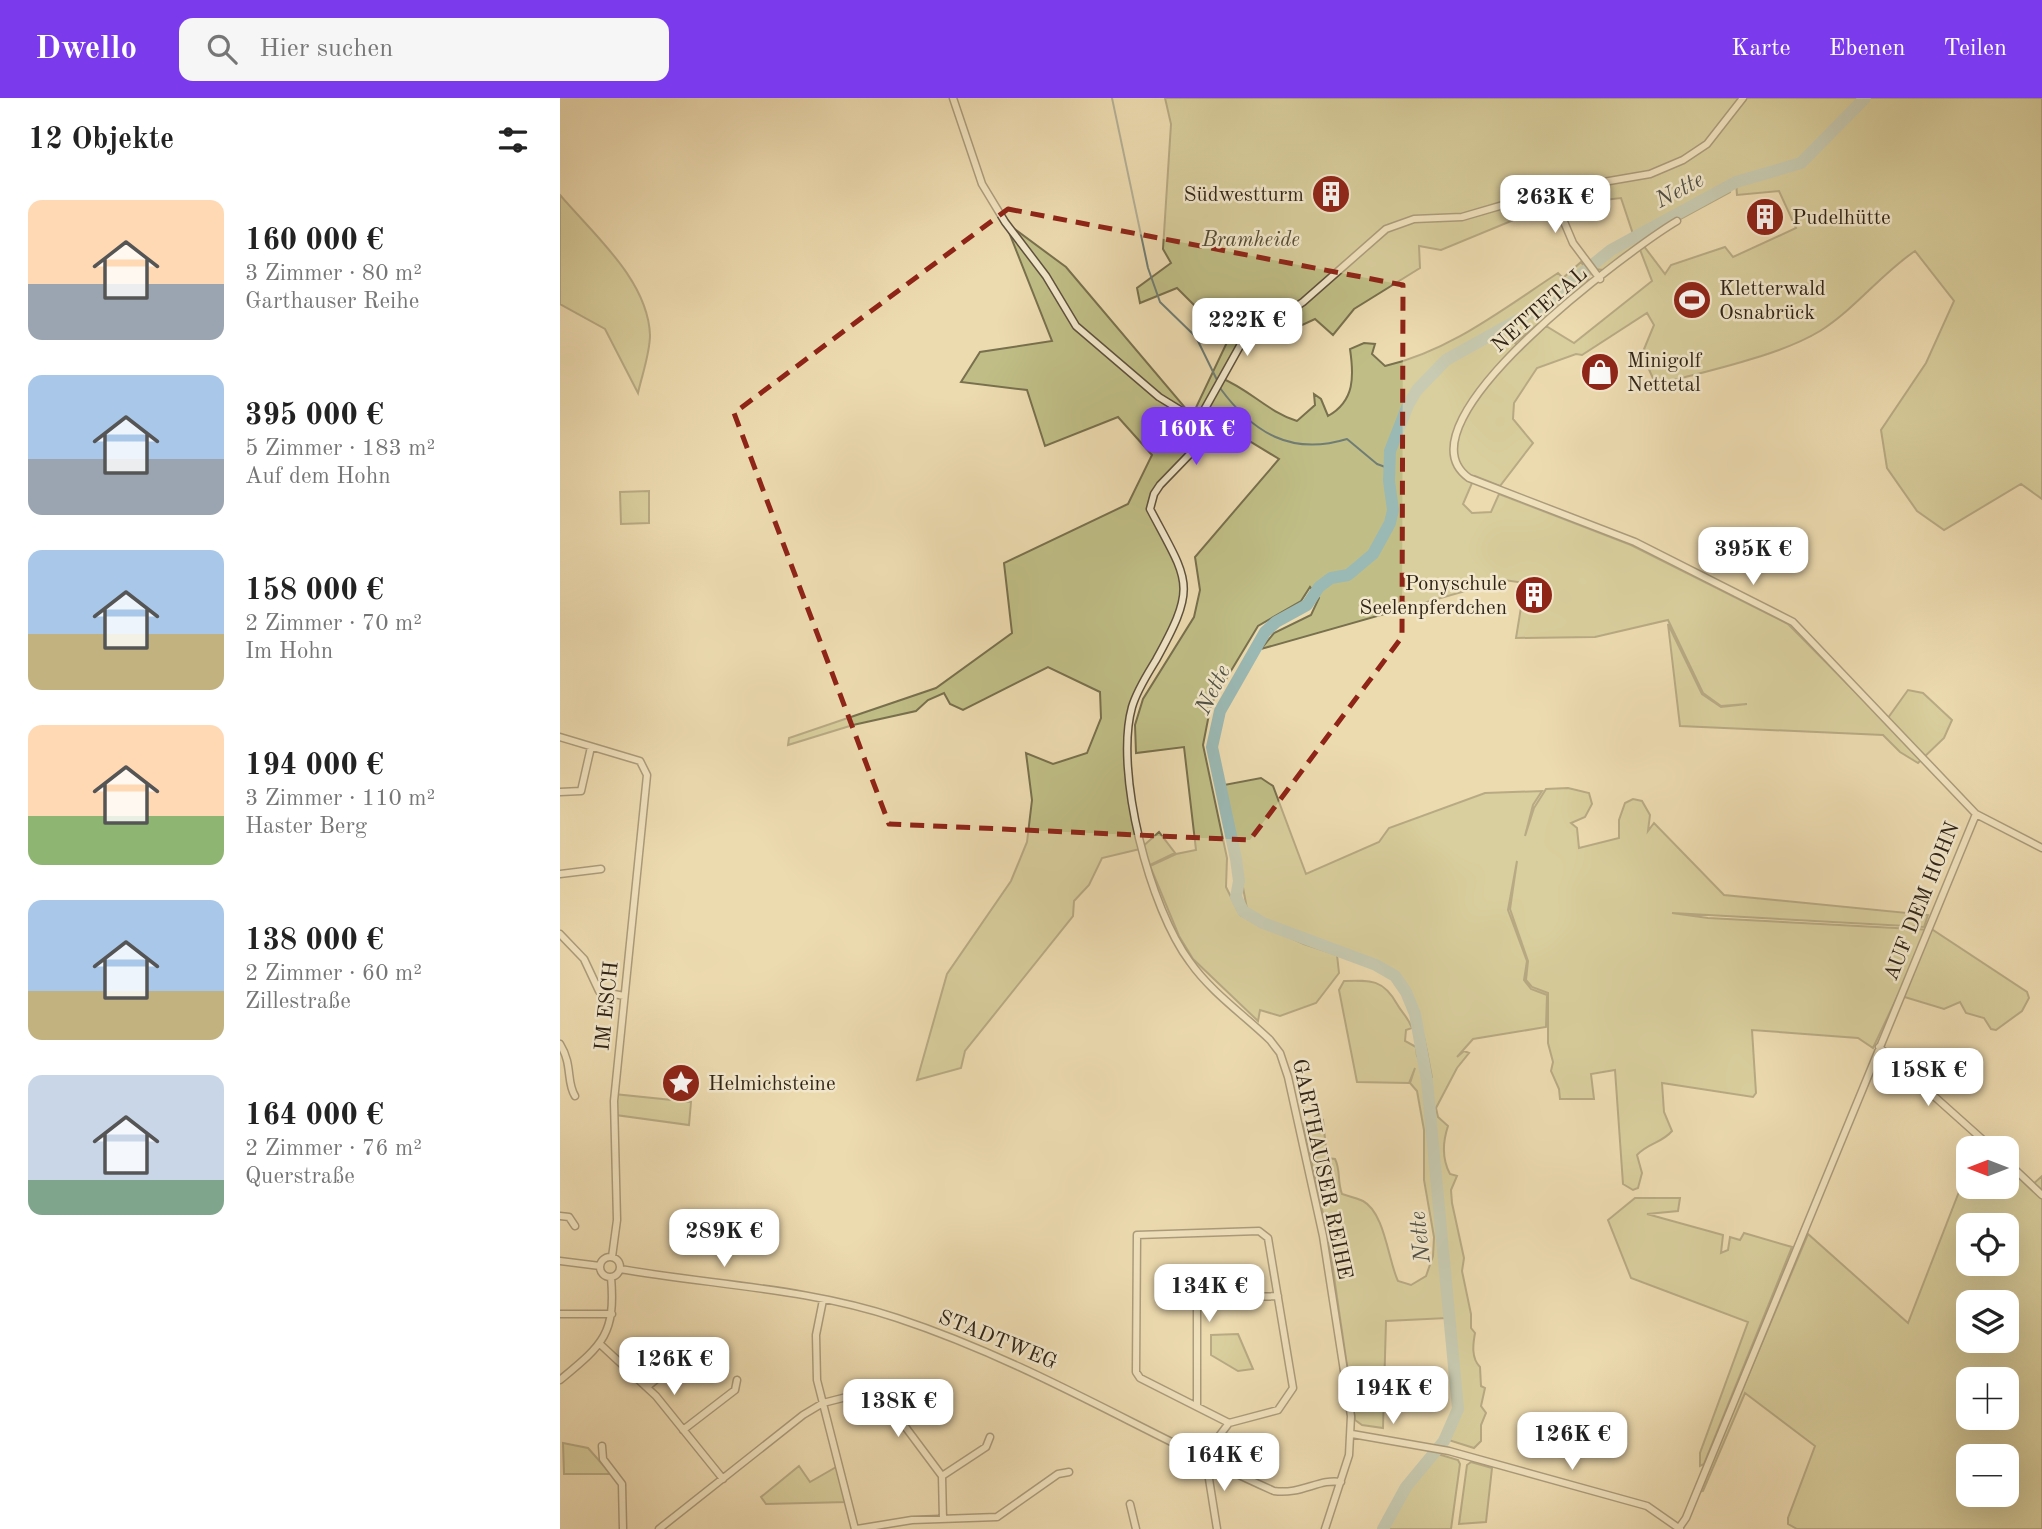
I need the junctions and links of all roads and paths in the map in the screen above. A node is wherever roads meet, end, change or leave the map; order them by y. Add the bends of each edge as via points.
1 (953, 98) edge
2 (1744, 98) edge
3 (1551, 191) junction
4 (1677, 221) dead end
5 (1600, 279) junction
6 (1198, 421) junction
7 (1455, 449) joint
8 (560, 737) edge
9 (591, 747) junction
10 (560, 792) edge
11 (1976, 814) junction
12 (2042, 848) edge
13 (601, 869) dead end
14 (560, 874) edge
15 (560, 934) edge
16 (624, 996) junction
17 (560, 1044) edge
18 (1880, 1047) junction
19 (575, 1096) dead end
20 (1979, 1136) edge
21 (2020, 1175) edge
22 (2042, 1195) edge
23 (560, 1216) edge
24 (575, 1226) dead end
25 (612, 1257) junction
26 (560, 1261) edge
27 (600, 1266) junction
28 (620, 1269) junction
29 (611, 1277) junction
30 (1278, 1296) junction
31 (823, 1300) junction
32 (560, 1314) edge
33 (612, 1314) junction
34 (601, 1345) junction
35 (689, 1345) dead end
36 (560, 1380) edge
37 (737, 1380) dead end
38 (647, 1387) junction
39 (823, 1403) junction
40 (1197, 1406) junction
41 (1229, 1423) junction
42 (683, 1430) junction
43 (1352, 1434) junction
44 (990, 1437) dead end
45 (602, 1446) dead end
46 (1206, 1460) junction
47 (1069, 1472) dead end
48 (942, 1476) junction
49 (723, 1479) junction
50 (1341, 1482) junction
51 (1130, 1504) dead end
52 (943, 1519) junction
53 (1680, 1528) edge
54 (623, 1529) edge
55 (659, 1529) edge
56 (856, 1529) edge
57 (1136, 1529) edge
58 (1217, 1529) edge
59 (1325, 1529) edge

1 - 6 street via 982,184 1076,326 1159,397
2 - 3 street, GARTHAUSER REIHE via 1707,144 1669,167 1630,179
3 - 5 street via 1586,264
3 - 6 street, GARTHAUSER REIHE via 1462,217 1414,219 1386,229 1303,302 1246,338 1231,356
4 - 5 street, NETTETAL via 1632,250
5 - 7 street, NETTETAL via 1500,364 1469,407
6 - 43 street, GARTHAUSER REIHE via 1189,454 1160,485 1150,509 1178,562 1185,593 1180,616 1129,717 1138,834 1164,915 1189,961 1270,1040 1283,1059 1323,1236 1348,1382
7 - 11 street, AUF DEM HOHN via 1457,466 1469,478 1635,542 1793,622
8 - 9 street
9 - 10 street via 580,791
9 - 16 street, IM ESCH via 640,761 647,775
11 - 12 street
11 - 18 street, AUF DEM HOHN
13 - 14 street
15 - 16 street via 584,959 599,991
16 - 25 street, IM ESCH via 613,1116 617,1220
17 - 19 street via 571,1069 570,1089
18 - 20 street
18 - 53 street, AUF DEM HOHN
21 - 22 street
23 - 24 street via 569,1217
25 - 27 street
25 - 28 street
26 - 27 street
27 - 29 street via 603,1274
28 - 29 street
28 - 31 street, STADTWEG
29 - 33 street
30 - 40 street via 1197,1301
30 - 40 street via 1265,1232 1137,1235 1136,1372
30 - 41 street via 1293,1379 1291,1394 1270,1414
31 - 39 street via 815,1357
31 - 46 street, STADTWEG via 895,1317 1010,1361
32 - 33 street
33 - 34 street
34 - 36 street
34 - 38 street
35 - 38 street via 685,1355
37 - 42 street via 735,1390
38 - 42 street
39 - 48 street via 868,1391 880,1393
39 - 49 street
39 - 56 street
40 - 41 street
41 - 46 street
42 - 49 street
43 - 50 street
43 - 53 street via 1449,1451 1647,1506
44 - 48 street via 986,1447
45 - 54 street via 603,1459 622,1484
46 - 50 street, STADTWEG via 1274,1491 1288,1493
46 - 58 street
47 - 52 street via 997,1517
48 - 52 street
49 - 55 street
50 - 59 street
51 - 57 street
52 - 56 street

